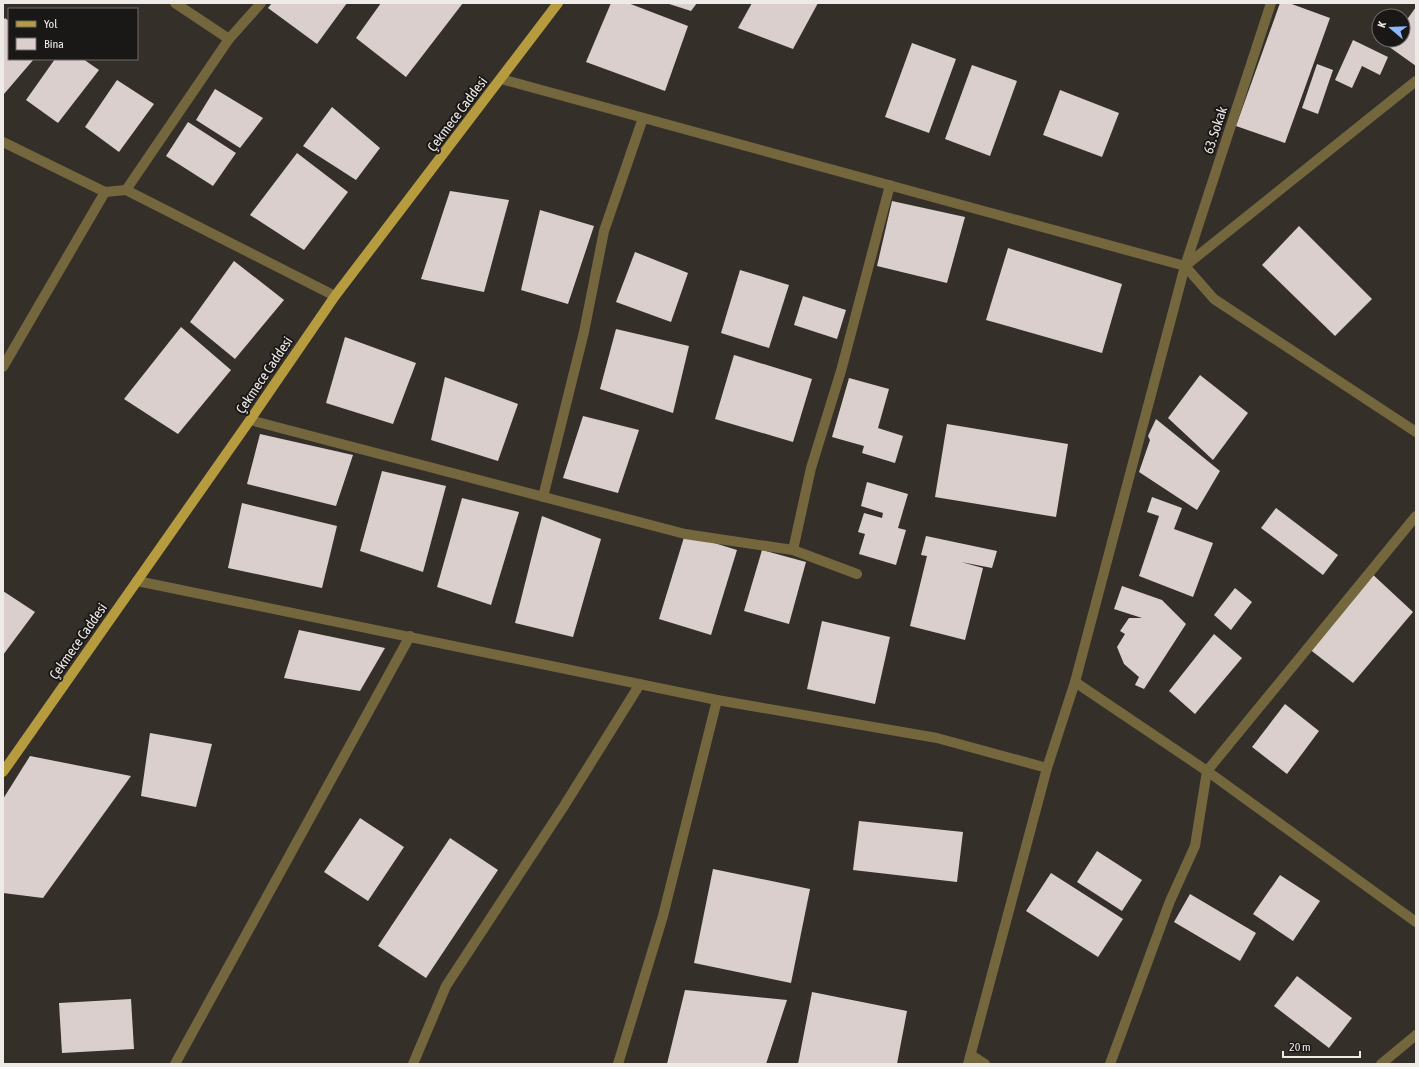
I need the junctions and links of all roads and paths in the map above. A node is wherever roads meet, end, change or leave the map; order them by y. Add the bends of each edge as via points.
1 (175, 3) edge
2 (261, 3) edge
3 (558, 3) edge
4 (1272, 3) edge
5 (229, 39) junction
6 (501, 79) junction
7 (1416, 81) edge
8 (643, 118) junction
9 (3, 142) edge
10 (890, 185) junction
11 (126, 190) junction
12 (105, 192) junction
13 (1185, 266) junction
14 (334, 296) junction
15 (3, 367) edge
16 (250, 420) junction
17 (1416, 432) edge
18 (542, 497) junction
19 (1416, 516) edge
20 (793, 550) junction
21 (858, 574) dead end
22 (137, 581) junction
23 (410, 636) junction
24 (1075, 682) junction
25 (640, 684) junction
26 (717, 700) junction
27 (1047, 768) junction
28 (1207, 771) junction
29 (3, 772) edge
30 (1416, 922) edge
31 (1416, 1035) edge
32 (969, 1060) edge
33 (175, 1064) edge
34 (413, 1064) edge
35 (618, 1064) edge
36 (985, 1064) edge
37 (1110, 1064) edge
38 (1380, 1064) edge

1 - 5 street
2 - 5 street
3 - 6 main road, Çekmece Caddesi
4 - 13 street, 63. Sokak
5 - 11 street
6 - 8 street
6 - 14 main road, Çekmece Caddesi
7 - 13 street
8 - 10 street
8 - 18 street via 604,231 584,332
9 - 12 street
10 - 13 street
10 - 20 street via 841,371 811,468
11 - 12 street
11 - 14 street
12 - 15 street
13 - 17 street via 1214,299
13 - 24 street, 63. Sokak
14 - 16 main road, Çekmece Caddesi
16 - 18 street
16 - 22 main road, Çekmece Caddesi
18 - 20 street via 685,534
19 - 28 street
20 - 21 street
22 - 23 street
22 - 29 main road, Çekmece Caddesi
23 - 25 street
23 - 33 street
24 - 27 street, 63. Sokak
24 - 28 street
25 - 26 street
25 - 34 street via 446,986
26 - 27 street via 937,738
26 - 35 street via 663,916
27 - 32 street, 63. Sokak
28 - 30 street
28 - 37 street via 1195,846 1170,901
31 - 38 street
32 - 36 street

